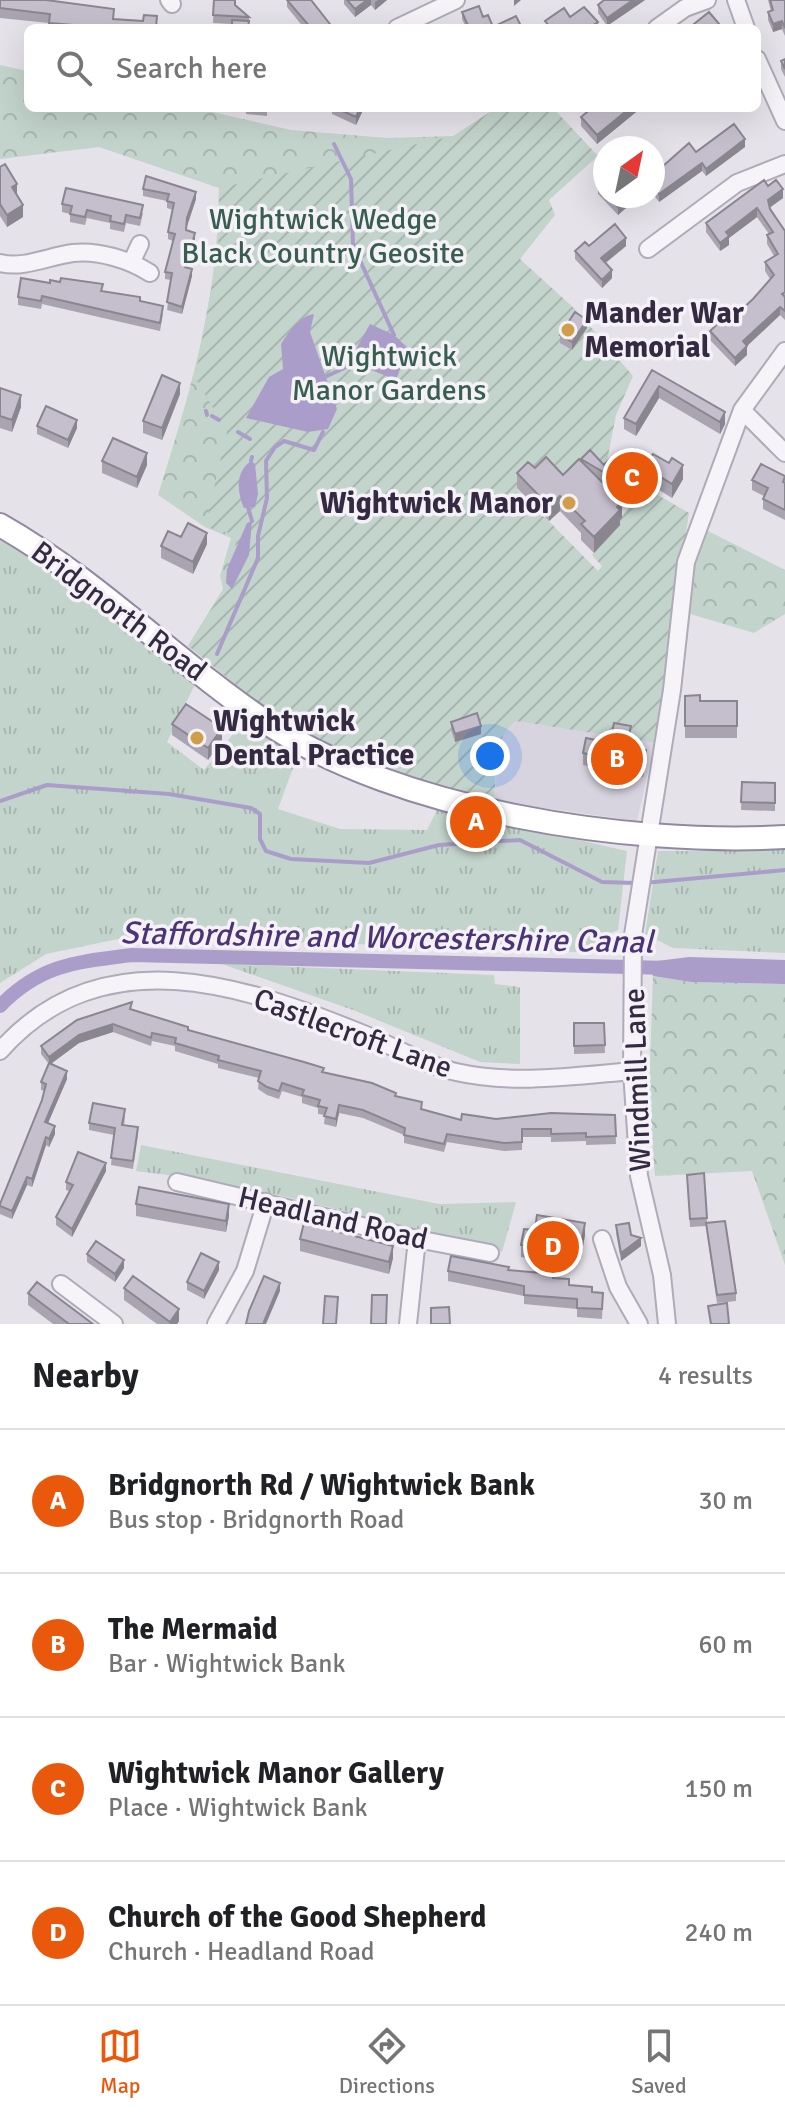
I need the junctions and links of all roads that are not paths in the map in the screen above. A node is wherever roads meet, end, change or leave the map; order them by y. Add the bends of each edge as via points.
1 (456, 0) edge
2 (707, 0) edge
3 (736, 0) edge
4 (405, 24) edge
5 (663, 24) edge
6 (745, 24) edge
7 (761, 68) edge
8 (785, 121) edge
9 (785, 164) edge
10 (140, 244) dead end
11 (648, 249) dead end
12 (132, 261) junction
13 (0, 263) edge
14 (150, 273) dead end
15 (785, 351) edge
16 (742, 410) junction
17 (785, 453) edge
18 (0, 525) edge
19 (647, 835) junction
20 (785, 837) edge
21 (0, 1051) edge
22 (632, 1071) junction
23 (177, 1182) dead end
24 (266, 1202) junction
25 (417, 1239) junction
26 (602, 1239) dead end
27 (490, 1253) dead end
28 (61, 1284) dead end
29 (114, 1324) edge
30 (216, 1324) edge
31 (408, 1324) edge
32 (639, 1324) edge
33 (667, 1324) edge

1 - 4 street
2 - 5 street
3 - 6 street
7 - 8 street
9 - 11 street via 737,183
10 - 12 street
12 - 13 street via 77,252 12,266
12 - 14 street
15 - 16 street, Windmill Lane
16 - 17 street
16 - 19 street, Windmill Lane via 686,562 672,690
18 - 19 highway, Bridgnorth Road via 52,558 265,722 340,764 403,788 518,815
19 - 20 highway, Bridgnorth Road
19 - 22 street, Windmill Lane via 633,935
21 - 22 street, Castlecroft Lane via 21,1028 63,999 116,982 172,981 280,1000 452,1071 514,1079
22 - 33 street, Windmill Lane via 639,1176 662,1275
23 - 24 street, Headland Road
24 - 25 street, Headland Road
24 - 30 street via 245,1271
25 - 27 street, Headland Road
25 - 31 street
26 - 32 street via 618,1287
28 - 29 street

